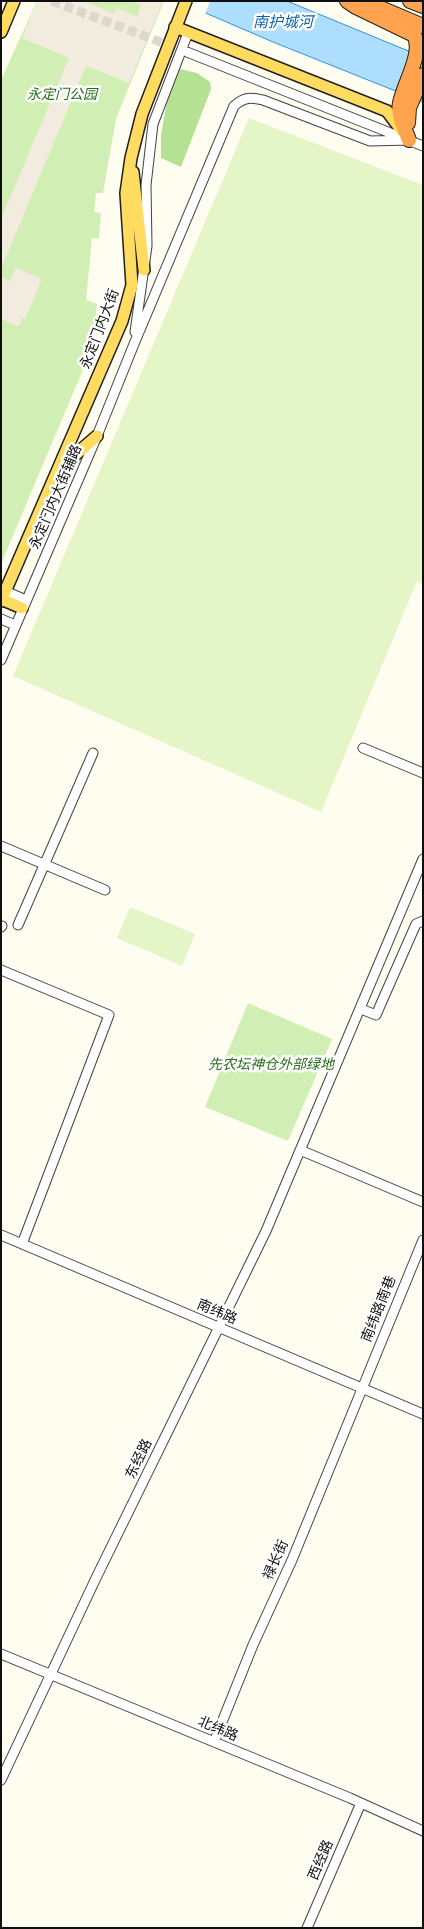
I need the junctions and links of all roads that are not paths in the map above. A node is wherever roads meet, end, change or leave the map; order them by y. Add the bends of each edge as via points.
1 (14, 1) edge
2 (186, 1) edge
3 (347, 1) edge
4 (364, 1) edge
5 (410, 1) edge
6 (423, 6) edge
7 (423, 26) edge
8 (175, 27) junction
9 (1, 32) edge
10 (188, 32) junction
11 (188, 49) tunnel mouth
12 (422, 50) edge
13 (423, 74) edge
14 (404, 106) junction
15 (387, 111) junction
16 (409, 140) junction
17 (423, 146) edge
18 (131, 158) junction
19 (144, 270) junction
20 (134, 344) junction
21 (97, 436) junction
22 (57, 470) junction
23 (2, 596) edge
24 (1, 607) edge
25 (21, 612) junction
26 (1, 619) edge
27 (1, 660) edge
28 (363, 748) dead end
29 (93, 753) dead end
30 (423, 773) edge
31 (1, 846) edge
32 (423, 859) edge
33 (44, 864) junction
34 (105, 890) dead end
35 (423, 921) edge
36 (18, 925) dead end
37 (1, 970) edge
38 (361, 1008) junction
39 (300, 1150) junction
40 (423, 1202) edge
41 (1, 1235) edge
42 (423, 1240) edge
43 (22, 1244) junction
44 (220, 1328) junction
45 (361, 1388) junction
46 (423, 1414) edge
47 (1, 1654) edge
48 (51, 1674) junction
49 (214, 1742) junction
50 (1, 1780) edge
51 (361, 1803) junction
52 (423, 1831) edge
53 (307, 1928) edge

1 - 9 main road
2 - 8 main road, 永定门内大街
3 - 12 highway via 414,35
4 - 7 highway
5 - 6 highway
8 - 10 main road
8 - 18 main road, 永定门内大街 via 142,114
10 - 15 main road
10 - 19 street via 153,124 146,184
11 - 16 street via 377,123
12 - 14 highway
13 - 14 highway
14 - 15 highway
14 - 16 highway via 402,122
15 - 16 main road
16 - 17 street
16 - 20 street via 370,141 263,100 248,97 239,101 230,111
18 - 19 main road
18 - 22 main road, 永定门内大街 via 126,193 132,285 122,321
19 - 20 street
20 - 21 street, 永定门内大街辅路
21 - 22 main road
21 - 25 street, 永定门内大街辅路
22 - 23 main road, 永定门内大街
23 - 25 main road
24 - 25 main road
25 - 26 street
25 - 27 street, 永定门内大街辅路
28 - 30 street
29 - 33 street
31 - 33 street
32 - 38 street, 东经路
33 - 34 street
33 - 36 street
35 - 38 street via 416,924 376,1015
37 - 43 street via 109,1015
38 - 39 street, 东经路
39 - 40 street
39 - 44 street, 东经路
41 - 43 street, 南纬路
42 - 45 street, 南纬路南巷
43 - 44 street, 南纬路
44 - 45 street, 南纬路
44 - 48 street, 东经路
45 - 46 street, 南纬路
45 - 49 street, 禄长街
47 - 48 street, 北纬路
48 - 49 street, 北纬路
48 - 50 street, 东经路
49 - 51 street, 北纬路
51 - 52 street, 北纬路
51 - 53 street, 西经路

